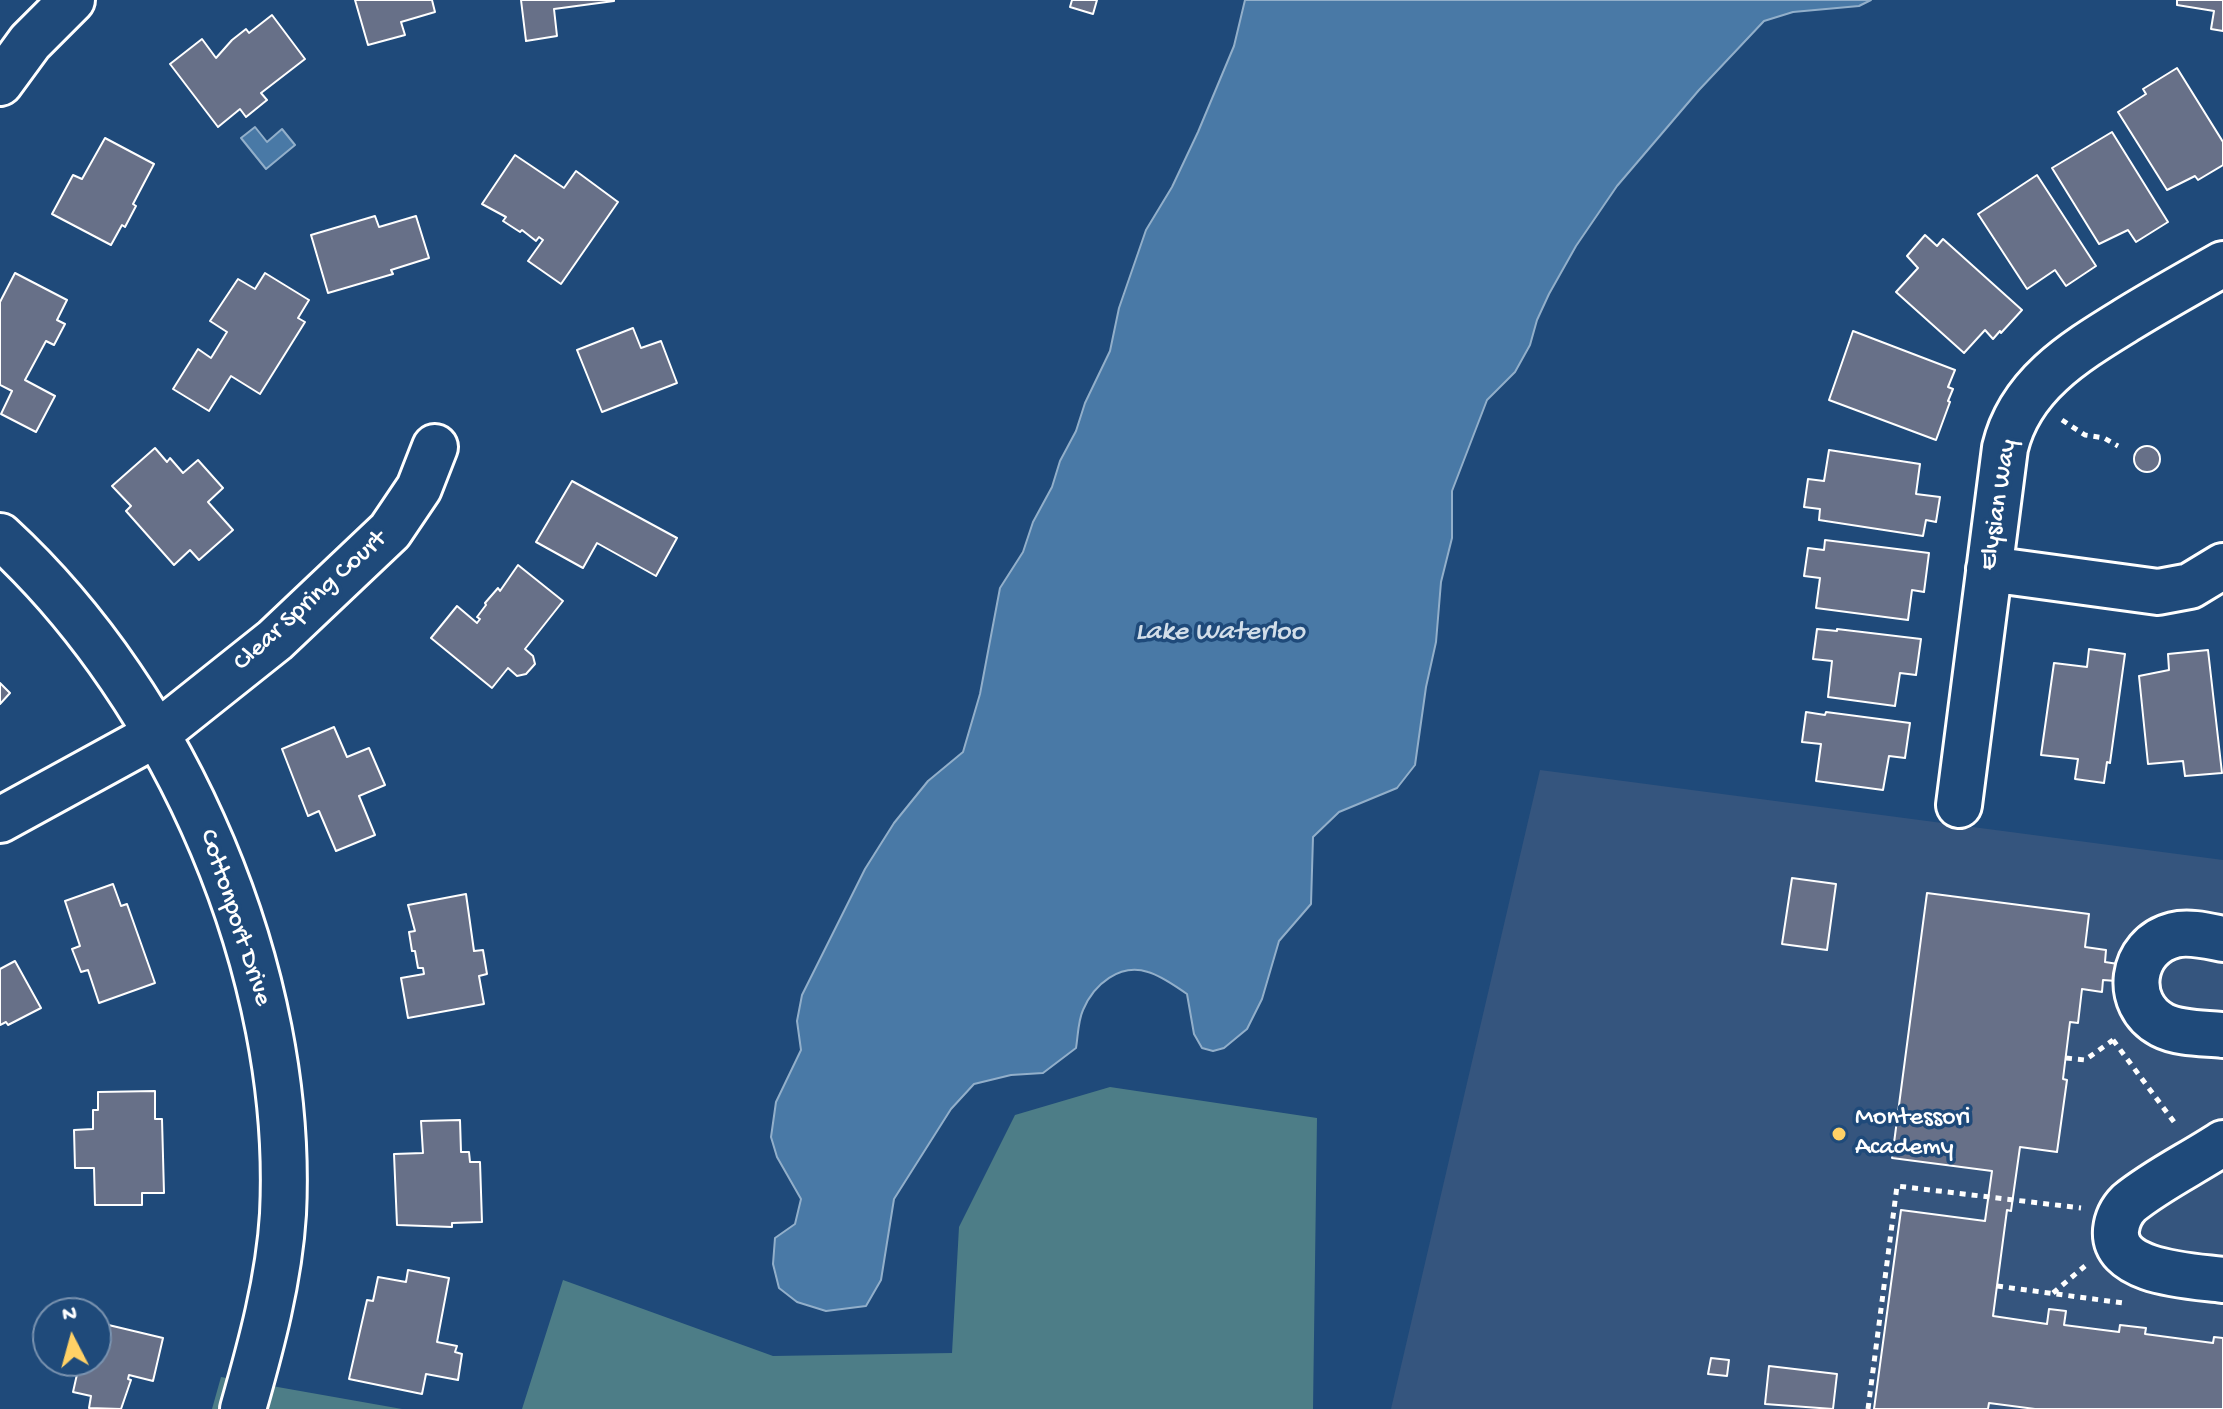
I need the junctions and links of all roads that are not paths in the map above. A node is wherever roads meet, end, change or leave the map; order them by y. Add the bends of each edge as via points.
1 (72, 0) edge
2 (0, 83) edge
3 (2223, 264) edge
4 (435, 447) dead end
5 (0, 536) edge
6 (2223, 566) edge
7 (1989, 569) junction
8 (157, 734) junction
9 (1959, 805) dead end
10 (0, 820) edge
11 (2223, 939) edge
12 (2223, 1035) edge
13 (2212, 1150) edge
14 (2223, 1280) edge
15 (243, 1409) edge

1 - 2 street via 30,42
3 - 7 street, Elysian Way via 2064,360 2023,406 2005,448
4 - 8 street, Clear Spring Court via 406,510 369,553 275,640
5 - 8 street, Cottonport Drive via 98,645
6 - 7 street via 2190,586 2158,592
7 - 9 street, Elysian Way
8 - 10 street, Clear Spring Court
8 - 15 street, Cottonport Drive via 196,807 244,932 264,1005 280,1102 283,1215 278,1260
11 - 12 street via 2177,934 2150,947 2139,963 2136,983 2150,1015 2164,1026
13 - 14 street via 2129,1203 2116,1227 2116,1240 2129,1258 2157,1270

